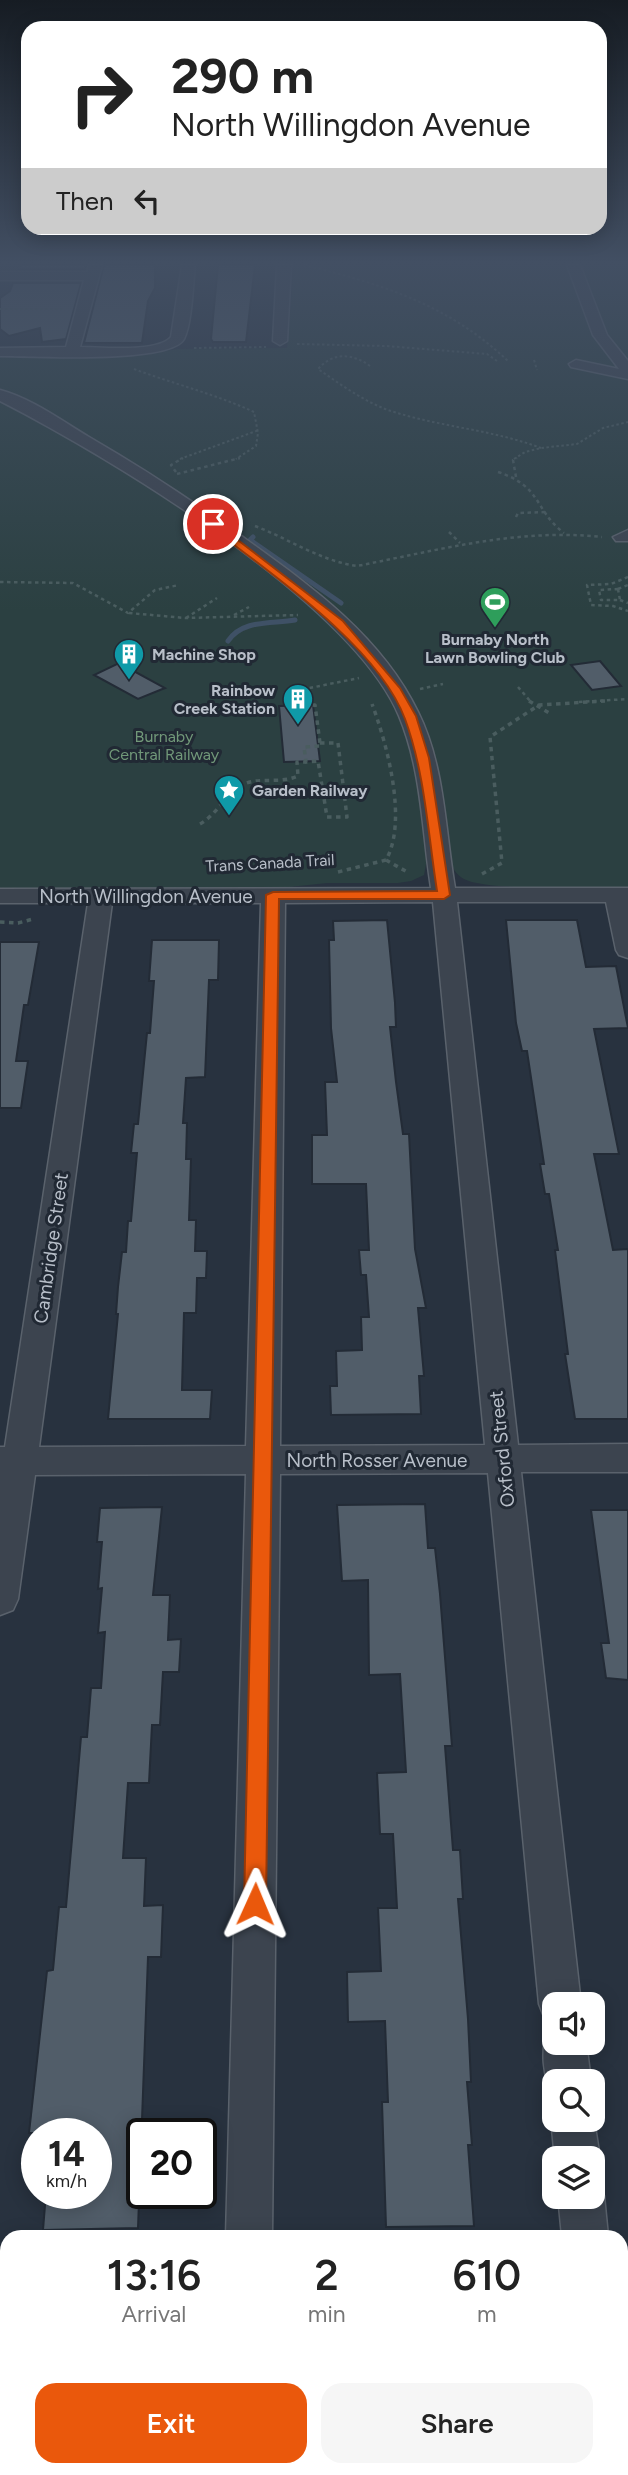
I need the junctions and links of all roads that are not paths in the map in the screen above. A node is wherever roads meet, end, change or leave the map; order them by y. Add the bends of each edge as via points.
1 (0, 396) edge
2 (430, 886) junction
3 (273, 895) junction
4 (622, 895) edge
5 (0, 896) edge
6 (102, 896) junction
7 (628, 950) edge
8 (628, 1458) edge
9 (263, 1460) junction
10 (11, 1461) edge
11 (504, 1461) junction
12 (0, 1599) edge
13 (560, 1992) edge
14 (582, 2209) edge
15 (249, 2230) edge
16 (584, 2230) edge

1 - 2 street, Oxford Street via 89,441 170,494 311,598 369,654 395,688 415,730 429,784
2 - 3 street, North Willingdon Avenue
2 - 4 street, North Willingdon Avenue
2 - 11 street, Oxford Street
3 - 6 street, North Willingdon Avenue
3 - 9 street
4 - 7 street
5 - 6 street, North Willingdon Avenue
6 - 10 street, Cambridge Street
8 - 11 street, North Rosser Avenue
9 - 10 street, North Rosser Avenue
9 - 11 street, North Rosser Avenue
9 - 15 street
10 - 12 street, Cambridge Street
11 - 13 street, Oxford Street
14 - 16 street

